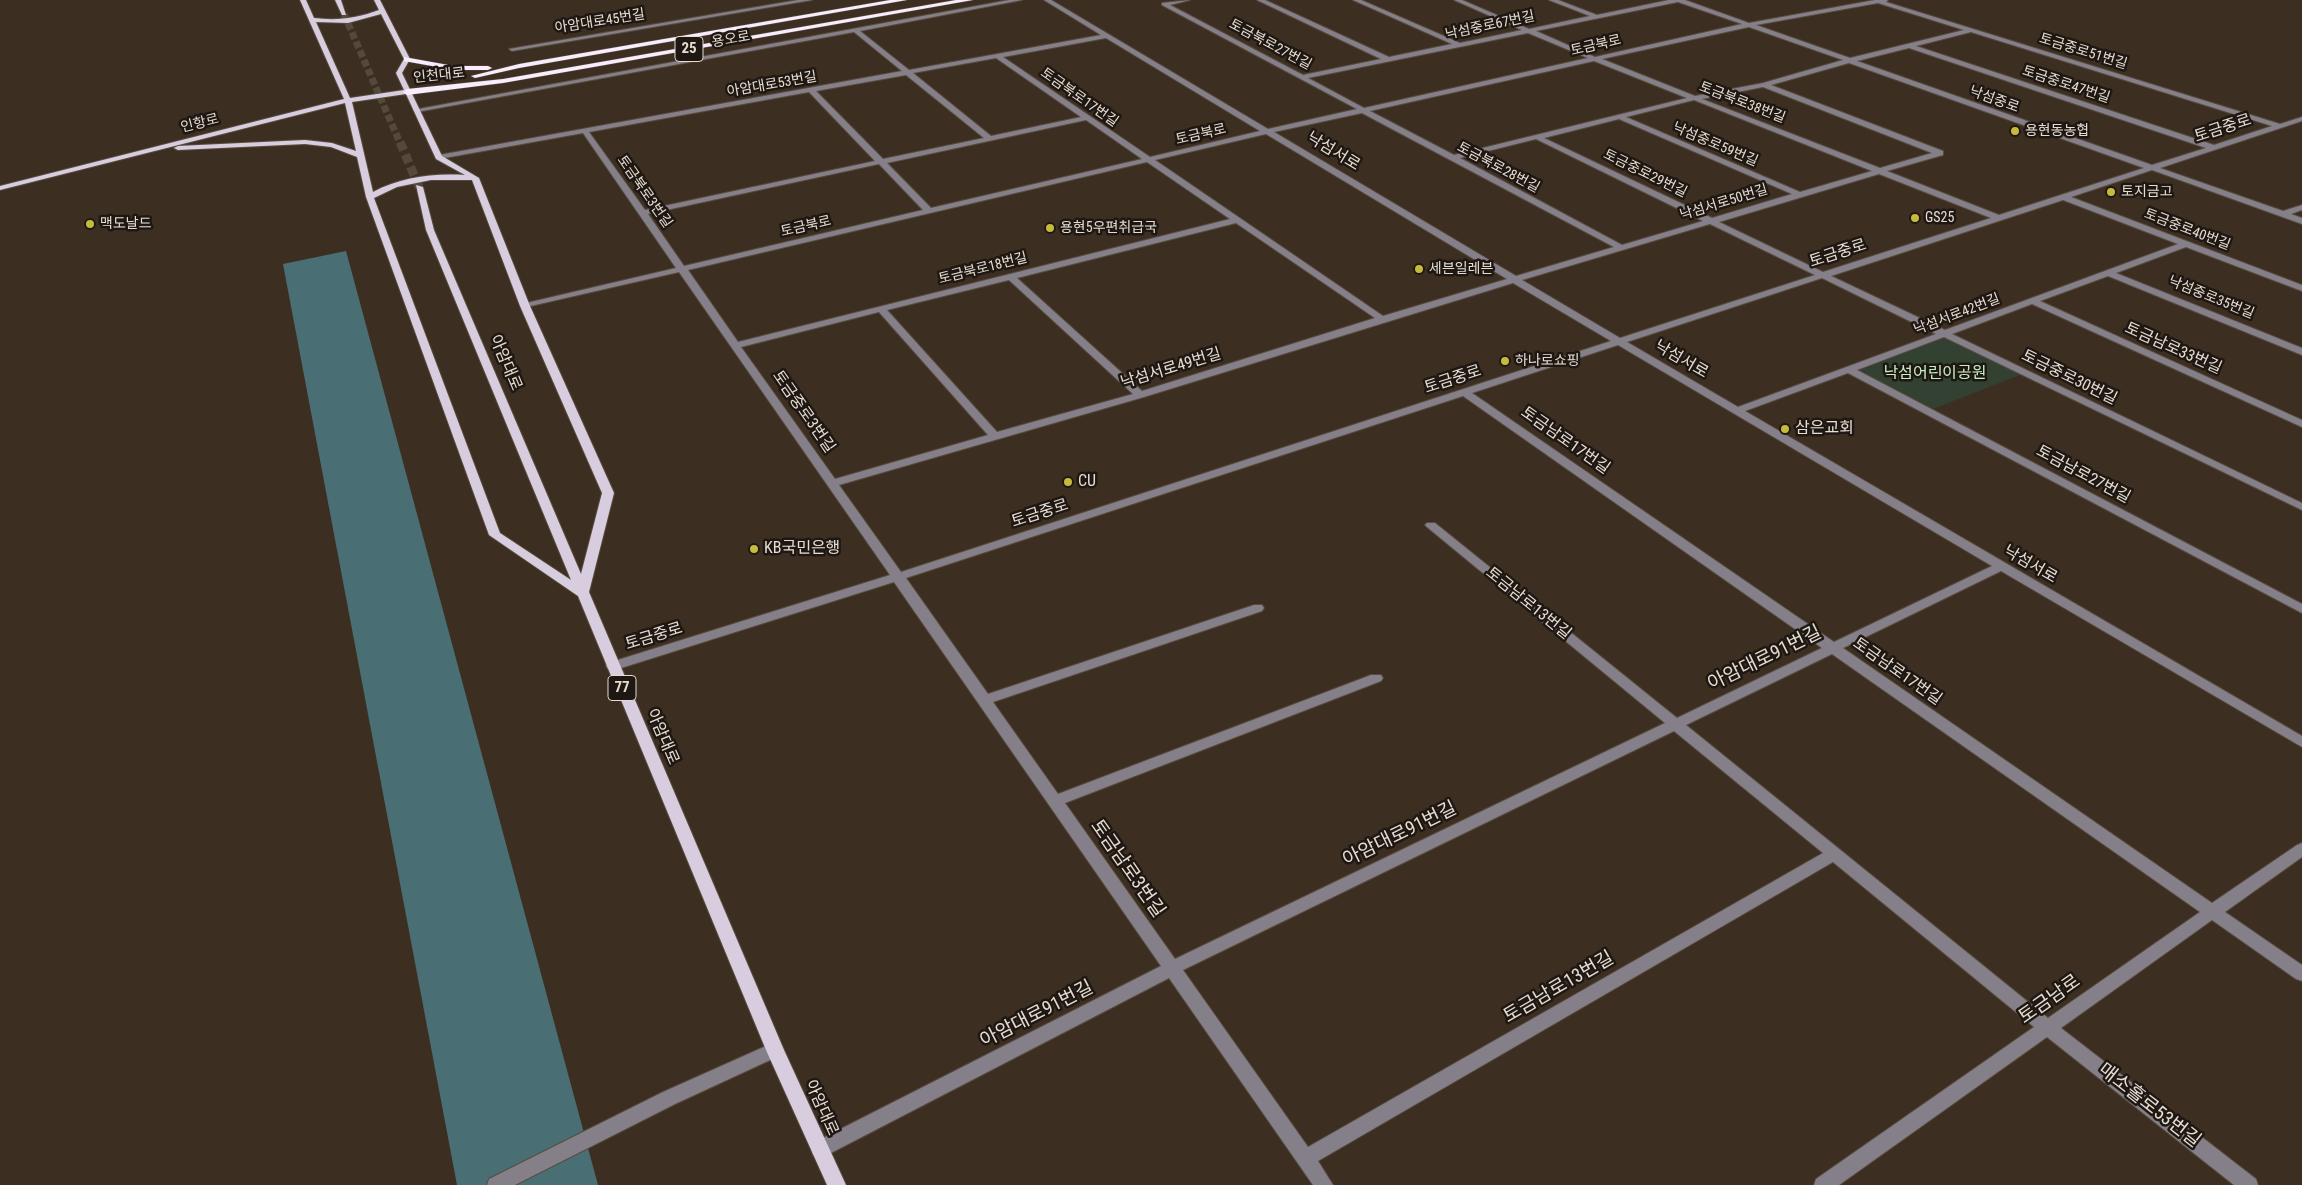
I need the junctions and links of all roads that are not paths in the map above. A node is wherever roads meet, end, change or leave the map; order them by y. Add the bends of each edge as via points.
1 (303, 0) edge
2 (338, 0) edge
3 (377, 0) edge
4 (809, 0) edge
5 (903, 0) edge
6 (969, 0) edge
7 (1019, 0) edge
8 (1047, 0) edge
9 (1187, 0) edge
10 (1260, 0) edge
11 (1356, 0) edge
12 (1457, 0) edge
13 (1552, 0) edge
14 (1678, 0) edge
15 (1882, 1) edge
16 (382, 11) junction
17 (344, 14) tunnel mouth
18 (1597, 17) junction
19 (312, 20) junction
20 (1748, 25) junction
21 (855, 30) junction
22 (1531, 30) junction
23 (1972, 30) junction
24 (1108, 36) junction
25 (1459, 45) junction
26 (1910, 46) junction
27 (512, 48) dead end
28 (997, 56) junction
29 (407, 59) junction
30 (1595, 59) junction
31 (1389, 60) junction
32 (1848, 61) junction
33 (519, 66) junction
34 (906, 73) junction
35 (1304, 77) junction
36 (1764, 85) junction
37 (811, 90) junction
38 (408, 92) junction
39 (1695, 98) junction
40 (348, 100) junction
41 (417, 110) junction
42 (1363, 110) junction
43 (1620, 117) junction
44 (1086, 118) junction
45 (2302, 119) edge
46 (2279, 126) junction
47 (1269, 131) junction
48 (585, 132) junction
49 (1537, 137) junction
50 (990, 139) junction
51 (2214, 148) junction
52 (151, 149) junction
53 (359, 155) junction
54 (439, 157) junction
55 (1452, 158) junction
56 (1148, 160) junction
57 (882, 162) junction
58 (2150, 169) junction
59 (1880, 171) junction
60 (474, 178) junction
61 (419, 187) tunnel mouth
62 (0, 188) edge
63 (1800, 195) junction
64 (370, 197) junction
65 (2063, 197) junction
66 (2302, 207) edge
67 (929, 211) junction
68 (641, 213) junction
69 (2284, 214) junction
70 (1999, 218) junction
71 (1237, 220) junction
72 (1712, 221) junction
73 (2302, 221) edge
74 (2186, 244) junction
75 (1622, 248) junction
76 (680, 269) junction
77 (2108, 273) junction
78 (1823, 275) junction
79 (1010, 276) junction
80 (1517, 279) junction
81 (2302, 288) edge
82 (2032, 301) junction
83 (525, 306) junction
84 (881, 309) junction
85 (1382, 319) junction
86 (1944, 334) junction
87 (1619, 342) junction
88 (736, 345) junction
89 (2302, 352) edge
90 (1849, 370) junction
91 (1464, 392) junction
92 (1140, 394) junction
93 (1738, 411) junction
94 (2302, 424) edge
95 (994, 435) junction
96 (832, 482) junction
97 (2302, 507) edge
98 (1431, 525) dead end
99 (2002, 566) junction
100 (897, 577) junction
101 (582, 593) junction
102 (2300, 606) edge
103 (1258, 608) dead end
104 (1833, 648) junction
105 (613, 666) junction
106 (1376, 678) dead end
107 (985, 700) junction
108 (1676, 724) junction
109 (2302, 742) edge
110 (1054, 801) junction
111 (2302, 849) edge
112 (1834, 854) junction
113 (2213, 912) junction
114 (1172, 968) junction
115 (2302, 974) edge
116 (2048, 1028) junction
117 (775, 1050) junction
118 (820, 1149) junction
119 (1306, 1159) junction
120 (496, 1185) edge
121 (836, 1185) edge
122 (1324, 1185) edge
123 (1823, 1185) edge
124 (2249, 1185) edge

1 - 19 main road
2 - 17 main road
3 - 16 main road
4 - 27 street, 아암대로45번길
5 - 33 highway, 인천대로 / 25
6 - 38 highway, 인천대로 / 25 via 503,81
7 - 21 street, 용오로
8 - 24 street, 낙섬서로
9 - 35 street, 토금북로27번길 via 1164,4
10 - 31 street
11 - 25 street
12 - 22 street, 토금북로38번길
13 - 18 street, 낙섬중로67번길
14 - 18 street, 낙섬중로67번길
14 - 20 street, 낙섬중로
15 - 20 street, 토금북로
15 - 23 street, 토금중로51번길
16 - 19 main road via 347,21
16 - 29 main road
18 - 22 street, 낙섬중로67번길
19 - 40 main road
20 - 30 street, 토금북로
20 - 32 street, 낙섬중로
21 - 34 street
21 - 41 street, 용오로
22 - 25 street, 낙섬중로67번길
22 - 30 street, 토금북로38번길
23 - 26 street, 낙섬중로59번길
23 - 46 street, 토금중로51번길
24 - 28 street, 아암대로53번길
24 - 47 street, 낙섬서로
25 - 31 street, 낙섬중로67번길
26 - 32 street, 낙섬중로59번길
26 - 51 street, 토금중로47번길
28 - 34 street, 아암대로53번길
28 - 44 street, 토금북로17번길
29 - 33 highway via 454,68
29 - 38 main road via 400,73
30 - 39 street, 토금북로38번길
30 - 42 street, 토금북로
31 - 35 street, 낙섬중로67번길
32 - 36 street, 낙섬중로59번길
32 - 58 street, 낙섬중로
33 - 38 highway, 인천대로 / 25
34 - 37 street, 아암대로53번길
34 - 50 street
35 - 42 street, 토금북로27번길
36 - 39 street, 낙섬중로59번길
36 - 59 street, 낙섬서로50번길 via 1940,154
37 - 48 street, 아암대로53번길
37 - 57 street
38 - 40 main road, 인항로 / 25
38 - 41 main road
39 - 43 street, 낙섬중로59번길
39 - 59 street, 토금북로38번길
40 - 52 main road, 인항로 / 25
40 - 53 main road
41 - 54 main road
42 - 47 street, 토금북로
42 - 55 street, 토금북로28번길
43 - 49 street, 낙섬중로59번길
43 - 63 street, 낙섬중로59번길
44 - 50 street
44 - 56 street, 토금북로17번길
45 - 46 street, 토금중로
46 - 51 street, 토금중로
47 - 56 street, 토금북로
47 - 80 street, 낙섬서로
48 - 54 street, 아암대로53번길
48 - 68 street, 토금북로3번길
49 - 55 street, 낙섬중로59번길
49 - 72 street, 토금중로29번길
50 - 57 street
51 - 58 street, 토금중로
52 - 53 main road via 305,142 332,145
52 - 62 main road, 인항로 / 25
53 - 64 main road
54 - 60 main road
55 - 75 street, 토금북로28번길
56 - 67 street, 토금북로
56 - 71 street
57 - 67 street
57 - 68 street
58 - 65 street, 토금중로
58 - 69 street, 낙섬중로
59 - 63 street, 낙섬서로50번길
59 - 70 street, 토금북로38번길
60 - 64 main road via 447,176 406,180
60 - 83 main road
61 - 101 main road, 아암대로 / 77 via 430,230
63 - 72 street, 낙섬서로50번길
64 - 101 main road via 495,535
65 - 70 street, 토금중로
65 - 74 street, 토금중로40번길
66 - 69 street
67 - 76 street, 토금북로
68 - 76 street, 토금북로3번길
69 - 73 street, 낙섬중로
70 - 78 street, 토금중로
71 - 79 street, 토금북로18번길
71 - 85 street
72 - 75 street, 낙섬서로50번길
72 - 78 street, 토금중로29번길
74 - 77 street, 낙섬서로42번길
74 - 81 street, 토금중로40번길
75 - 80 street, 낙섬서로50번길
76 - 83 street, 토금북로
76 - 88 street, 토금중로3번길
77 - 82 street, 낙섬서로42번길
77 - 89 street, 낙섬중로35번길
78 - 86 street, 토금중로30번길
78 - 87 street, 토금중로
79 - 84 street, 토금북로18번길
79 - 92 street
80 - 85 street, 낙섬서로49번길
80 - 87 street, 낙섬서로
82 - 86 street, 낙섬서로42번길
82 - 94 street, 토금남로33번길
83 - 101 main road via 608,493
84 - 88 street, 토금북로18번길
84 - 95 street
85 - 92 street, 낙섬서로49번길
86 - 90 street, 낙섬서로42번길
86 - 97 street, 토금중로30번길
87 - 91 street, 토금중로
87 - 93 street, 낙섬서로
88 - 96 street, 토금중로3번길
90 - 93 street, 낙섬서로42번길
90 - 102 street, 토금남로27번길
91 - 100 street, 토금중로
91 - 104 street, 토금남로17번길
92 - 95 street, 낙섬서로49번길
93 - 99 street, 낙섬서로
95 - 96 street, 낙섬서로49번길
96 - 100 street, 토금중로3번길
98 - 108 street, 토금남로13번길
99 - 104 street, 아암대로91번길
99 - 109 street, 낙섬서로
100 - 105 street, 토금중로
100 - 107 street, 토금남로3번길
101 - 105 main road, 아암대로 / 77
103 - 107 street
104 - 108 street, 아암대로91번길
104 - 113 street, 토금남로17번길
105 - 117 main road, 아암대로 / 77
106 - 110 street
107 - 110 street, 토금남로3번길
108 - 112 street, 토금남로13번길
108 - 114 street, 아암대로91번길
110 - 114 street, 토금남로3번길
111 - 113 street, 토금남로
112 - 116 street, 토금남로13번길
112 - 119 street, 토금남로13번길
113 - 115 street, 토금남로17번길
113 - 116 street, 토금남로
114 - 118 street, 아암대로91번길
114 - 119 street, 토금남로3번길
116 - 123 street, 토금남로
116 - 124 street, 매소홀로53번길
117 - 118 main road, 아암대로 / 77
117 - 120 street via 668,1098
118 - 121 main road, 아암대로 / 77
119 - 122 street, 토금남로3번길

